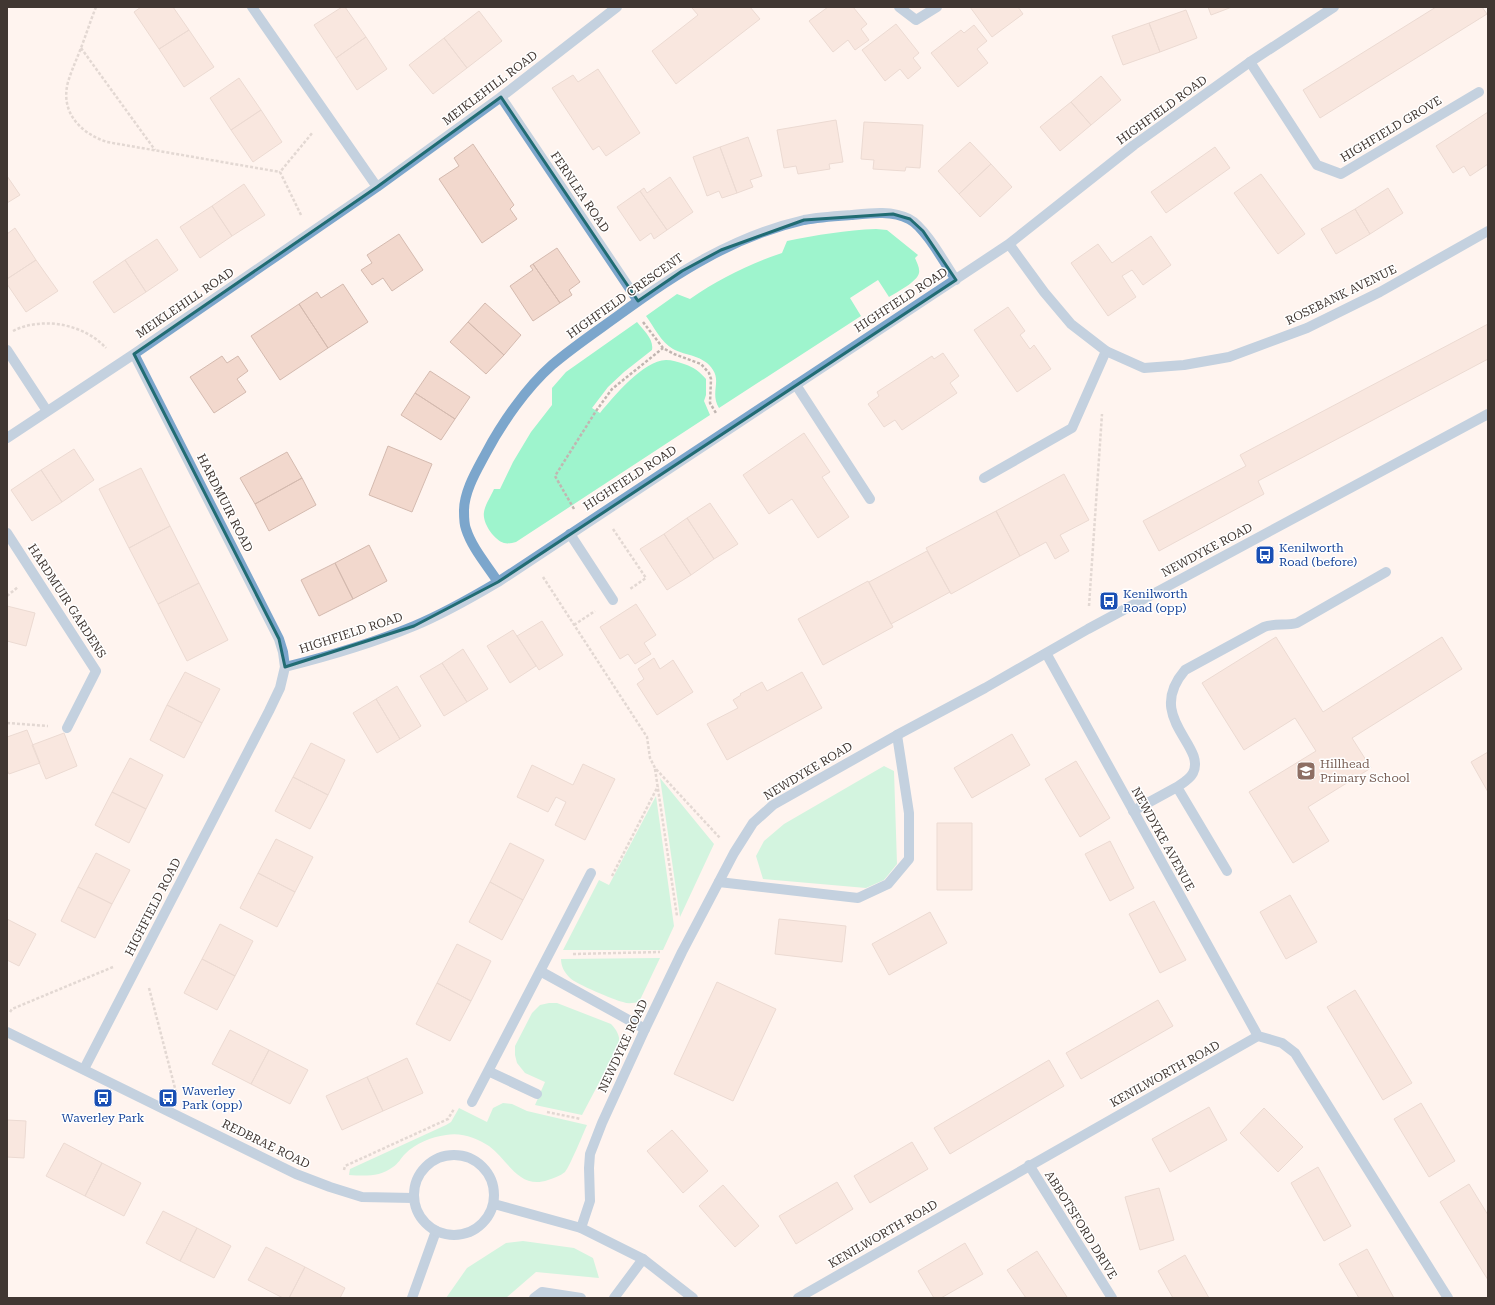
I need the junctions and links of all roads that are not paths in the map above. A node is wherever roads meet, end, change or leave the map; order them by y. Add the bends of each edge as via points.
1 (252, 7) edge
2 (617, 7) edge
3 (899, 7) edge
4 (937, 7) edge
5 (1334, 7) edge
6 (1250, 62) junction
7 (1479, 92) dead end
8 (501, 97) junction
9 (377, 188) junction
10 (1488, 231) edge
11 (1009, 244) junction
12 (956, 280) junction
13 (635, 304) junction
14 (7, 350) edge
15 (1106, 351) junction
16 (134, 354) junction
17 (796, 385) junction
18 (47, 411) junction
19 (1488, 414) edge
20 (7, 438) edge
21 (984, 478) dead end
22 (870, 499) dead end
23 (7, 532) edge
24 (570, 534) junction
25 (1386, 572) dead end
26 (498, 582) junction
27 (613, 600) dead end
28 (1046, 653) junction
29 (285, 667) junction
30 (67, 728) road end
31 (897, 735) junction
32 (1177, 787) junction
33 (1133, 811) junction
34 (1227, 871) dead end
35 (591, 873) road end
36 (719, 882) junction
37 (540, 972) junction
38 (645, 1029) junction
39 (7, 1032) edge
40 (1258, 1036) junction
41 (84, 1069) junction
42 (488, 1071) junction
43 (537, 1094) dead end
44 (472, 1102) dead end
45 (1029, 1165) junction
46 (413, 1198) junction
47 (494, 1204) junction
48 (581, 1228) junction
49 (436, 1231) junction
50 (643, 1259) junction
51 (804, 1296) edge
52 (412, 1298) edge
53 (534, 1298) edge
54 (580, 1298) edge
55 (614, 1298) edge
56 (694, 1298) edge
57 (1112, 1298) edge
58 (1448, 1298) edge

1 - 9 street
2 - 8 street, MEIKLEHILL ROAD
3 - 4 street via 916,20
5 - 6 street, HIGHFIELD ROAD
6 - 7 street, HIGHFIELD GROVE via 1317,165 1341,174
6 - 11 street, HIGHFIELD ROAD via 1134,145
8 - 9 street, MEIKLEHILL ROAD
8 - 13 street, FERNLEA ROAD
9 - 16 street, MEIKLEHILL ROAD
10 - 15 street, ROSEBANK AVENUE via 1380,292 1307,328 1229,357 1184,365 1144,368
11 - 12 street, HIGHFIELD ROAD
11 - 15 street, ROSEBANK AVENUE via 1071,324
12 - 13 street, HIGHFIELD CRESCENT via 923,231 910,219 893,214 870,213 804,220 760,233 682,271
12 - 17 street, HIGHFIELD ROAD
13 - 26 street, HIGHFIELD CRESCENT via 551,366 509,416 474,475 464,509 465,528
14 - 18 street
15 - 21 street via 1072,428
16 - 18 street, MEIKLEHILL ROAD
16 - 29 street, HARDMUIR ROAD via 279,639
17 - 22 street
17 - 24 street, HIGHFIELD ROAD
18 - 20 street, MEIKLEHILL ROAD
19 - 28 street, NEWDYKE ROAD
23 - 30 street, HARDMUIR GARDENS via 96,671
24 - 26 street, HIGHFIELD ROAD
24 - 27 street
25 - 32 street via 1297,623 1272,624 1264,627 1185,670 1174,687 1171,709 1194,758 1195,766 1193,773
26 - 29 street, HIGHFIELD ROAD via 414,626 373,642
28 - 31 street, NEWDYKE ROAD
28 - 33 street, NEWDYKE AVENUE
29 - 41 street, HIGHFIELD ROAD via 280,688 269,711
31 - 36 street, NEWDYKE ROAD via 773,805 753,824
31 - 36 street via 909,813 909,858 888,884 858,898
32 - 33 street
32 - 34 street
33 - 40 street, NEWDYKE AVENUE
35 - 37 street
36 - 38 street, NEWDYKE ROAD
37 - 38 street
37 - 42 street
38 - 48 street, NEWDYKE ROAD via 590,1154 590,1201
39 - 41 street, REDBRAE ROAD
40 - 45 street, KENILWORTH ROAD
40 - 58 street via 1282,1043 1295,1053
41 - 46 street, REDBRAE ROAD via 296,1174 362,1197
42 - 43 street
42 - 44 street
45 - 51 street, KENILWORTH ROAD
45 - 57 street, ABBOTSFORD DRIVE
46 - 47 street via 414,1183 421,1170 432,1160 446,1154 461,1154 475,1159 486,1170 492,1182
46 - 49 street via 422,1221
47 - 48 street
47 - 49 street via 490,1214 479,1227 464,1234 447,1235
48 - 50 street
49 - 52 street
50 - 55 street
50 - 56 street
53 - 54 street via 542,1292

